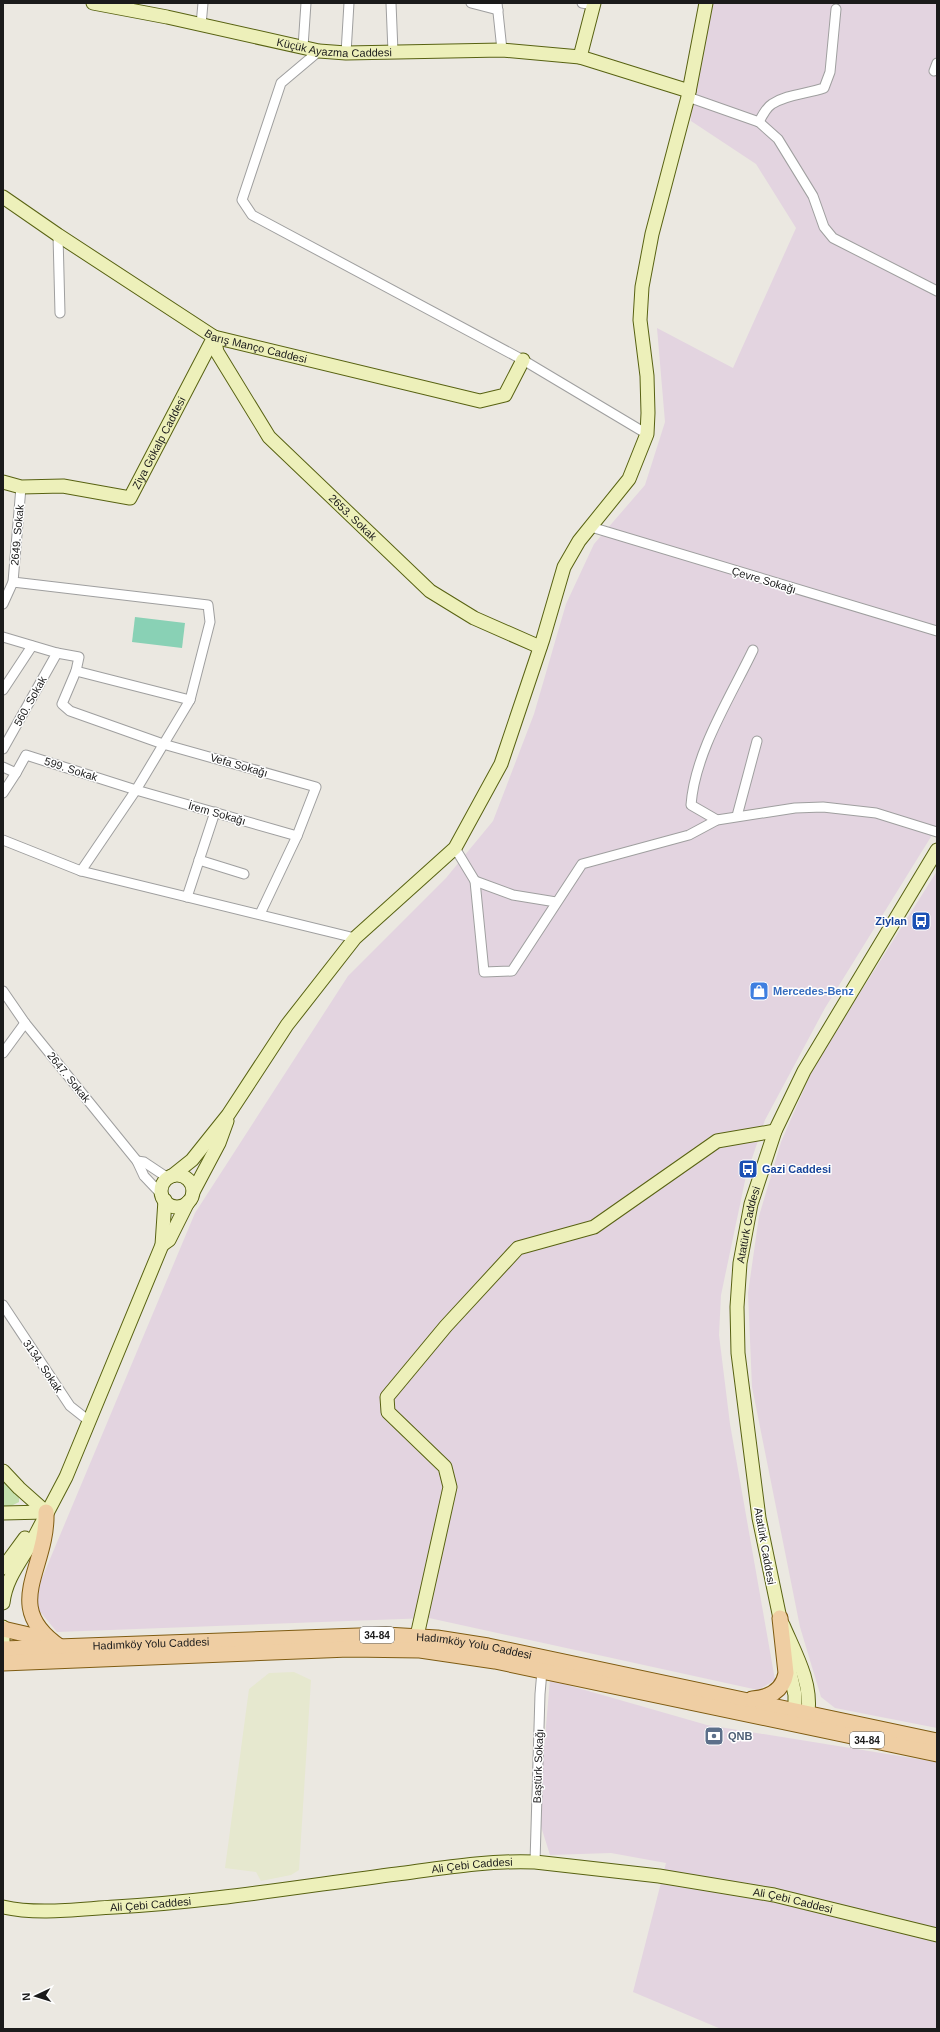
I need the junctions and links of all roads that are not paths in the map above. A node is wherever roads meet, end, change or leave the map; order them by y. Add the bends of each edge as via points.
1 (93, 3) edge
2 (203, 3) edge
3 (306, 3) edge
4 (349, 3) edge
5 (391, 3) edge
6 (471, 3) edge
7 (706, 3) edge
8 (590, 4) edge
9 (497, 6) edge
10 (836, 9) dead end
11 (201, 25) junction
12 (303, 47) junction
13 (502, 50) junction
14 (319, 51) junction
15 (393, 52) junction
16 (346, 53) junction
17 (580, 57) junction
18 (688, 94) junction
19 (758, 122) junction
20 (3, 197) edge
21 (58, 235) junction
22 (937, 291) edge
23 (60, 313) dead end
24 (214, 337) junction
25 (523, 360) junction
26 (647, 434) junction
27 (3, 482) edge
28 (21, 487) junction
29 (591, 527) junction
30 (13, 582) junction
31 (6, 592) edge
32 (3, 604) edge
33 (937, 631) edge
34 (3, 637) edge
35 (32, 646) junction
36 (540, 647) junction
37 (753, 650) dead end
38 (57, 653) junction
39 (76, 671) junction
40 (3, 690) edge
41 (190, 700) junction
42 (757, 741) dead end
43 (163, 744) junction
44 (3, 749) edge
45 (3, 767) edge
46 (16, 773) junction
47 (136, 790) junction
48 (3, 793) edge
49 (215, 812) junction
50 (737, 816) junction
51 (717, 820) junction
52 (937, 832) edge
53 (297, 836) junction
54 (3, 840) edge
55 (455, 848) junction
56 (937, 850) edge
57 (199, 860) junction
58 (81, 872) junction
59 (244, 874) dead end
60 (475, 881) junction
61 (187, 897) junction
62 (556, 902) junction
63 (260, 914) junction
64 (355, 938) junction
65 (3, 991) edge
66 (25, 1023) junction
67 (3, 1054) edge
68 (228, 1115) junction
69 (775, 1131) junction
70 (138, 1161) junction
71 (170, 1177) junction
72 (191, 1197) junction
73 (164, 1198) junction
74 (162, 1245) junction
75 (3, 1305) edge
76 (89, 1421) junction
77 (3, 1471) edge
78 (46, 1512) junction
79 (3, 1513) edge
80 (3, 1568) edge
81 (3, 1603) edge
82 (780, 1618) junction
83 (3, 1628) edge
84 (417, 1636) junction
85 (45, 1639) junction
86 (3, 1643) edge
87 (61, 1647) junction
88 (3, 1649) edge
89 (3, 1663) edge
90 (542, 1671) junction
91 (744, 1700) junction
92 (799, 1717) junction
93 (937, 1741) edge
94 (937, 1754) edge
95 (535, 1862) junction
96 (3, 1907) edge
97 (937, 1935) edge

1 - 11 street, Küçük Ayazma Caddesi
2 - 11 street
3 - 12 street
4 - 16 street
5 - 15 street
6 - 9 street
7 - 18 street
8 - 17 street
9 - 13 street
10 - 19 street via 830,72 824,88 790,96 771,104
11 - 12 street, Küçük Ayazma Caddesi
12 - 14 street, Küçük Ayazma Caddesi
13 - 15 street, Küçük Ayazma Caddesi
13 - 17 street, Küçük Ayazma Caddesi
14 - 16 street, Küçük Ayazma Caddesi
14 - 25 street via 281,83 242,200 248,210 252,215 289,236
15 - 16 street, Küçük Ayazma Caddesi
17 - 18 street, Küçük Ayazma Caddesi
18 - 19 street
18 - 26 street via 652,234 642,287 640,320 647,376
19 - 22 street via 778,139 813,196 824,227 833,238
20 - 21 street, Barış Manço Caddesi
21 - 23 street
21 - 24 street, Barış Manço Caddesi
24 - 25 street, Barış Manço Caddesi via 480,401 504,395
24 - 28 street, Ziya Gökalp Caddesi via 130,498 63,486
24 - 36 street, 2653. Sokak via 217,352 269,437 430,591 474,618
25 - 26 street
26 - 29 street via 629,479
27 - 28 street, Ziya Gökalp Caddesi
28 - 30 street, 2649. Sokak
29 - 33 street, Çevre Sokağı
29 - 36 street via 579,541 564,567
30 - 31 street, 2649. Sokak
30 - 41 street via 208,605 210,622
31 - 32 street, 2649. Sokak
34 - 35 street
35 - 38 street
35 - 40 street
36 - 55 street via 500,764
37 - 51 street via 700,760 692,788 691,804
38 - 39 street via 79,656
38 - 44 street, 560. Sokak
39 - 41 street
39 - 43 street, Vefa Sokağı via 62,704 70,711
41 - 43 street
42 - 50 street
43 - 47 street
43 - 53 street, Vefa Sokağı via 316,786
45 - 46 street
46 - 47 street, 599. Sokak via 26,755
46 - 48 street
47 - 49 street, İrem Sokağı
47 - 58 street
49 - 53 street, İrem Sokağı
49 - 57 street
50 - 51 street
50 - 52 street via 823,807 876,813
51 - 62 street via 689,835 582,864
53 - 63 street
54 - 58 street
55 - 60 street
55 - 64 street
56 - 69 street, Atatürk Caddesi via 804,1071
57 - 59 street
57 - 61 street
58 - 61 street
60 - 62 street via 513,895
60 - 62 street via 484,972 512,971
61 - 63 street
63 - 64 street
64 - 68 street via 287,1025
65 - 66 street, 2647. Sokak
66 - 67 street
66 - 70 street, 2647. Sokak
68 - 71 street via 192,1160
68 - 72 street via 219,1143
69 - 82 street, Atatürk Caddesi via 751,1204 740,1263 737,1307 738,1353 759,1518
69 - 84 street via 717,1141 594,1227 518,1248 446,1326 387,1397 388,1412 445,1467 450,1486
70 - 71 street
70 - 73 street via 144,1176
71 - 72 street via 186,1178 192,1186
71 - 73 street via 162,1186
72 - 73 street via 179,1206 173,1206
72 - 74 street via 169,1240
73 - 74 street
74 - 76 street
75 - 76 street, 3134. Sokak via 70,1406
76 - 78 street via 66,1477
77 - 78 street
78 - 79 street
78 - 80 street
78 - 81 street via 36,1535 8,1583
78 - 85 main road via 44,1533 21,1600 24,1618
82 - 91 main road via 786,1673 784,1681 770,1696
82 - 92 street, Atatürk Caddesi
83 - 85 main road
83 - 86 street
84 - 87 main road, Hadımköy Yolu Caddesi / 34-84
84 - 91 main road, Hadımköy Yolu Caddesi / 34-84 via 488,1646
85 - 87 main road
87 - 88 main road, Hadımköy Yolu Caddesi / 34-84
89 - 90 main road, Hadımköy Yolu Caddesi / 34-84 via 382,1649 454,1654
90 - 92 main road, Hadımköy Yolu Caddesi / 34-84 via 724,1710
90 - 95 street, Baştürk Sokağı
91 - 92 main road, Hadımköy Yolu Caddesi / 34-84
92 - 93 main road, Hadımköy Yolu Caddesi / 34-84
92 - 94 main road, Hadımköy Yolu Caddesi / 34-84
95 - 96 street, Ali Çebi Caddesi via 515,1861 444,1868 145,1906 69,1910
95 - 97 street, Ali Çebi Caddesi via 659,1876 774,1894

